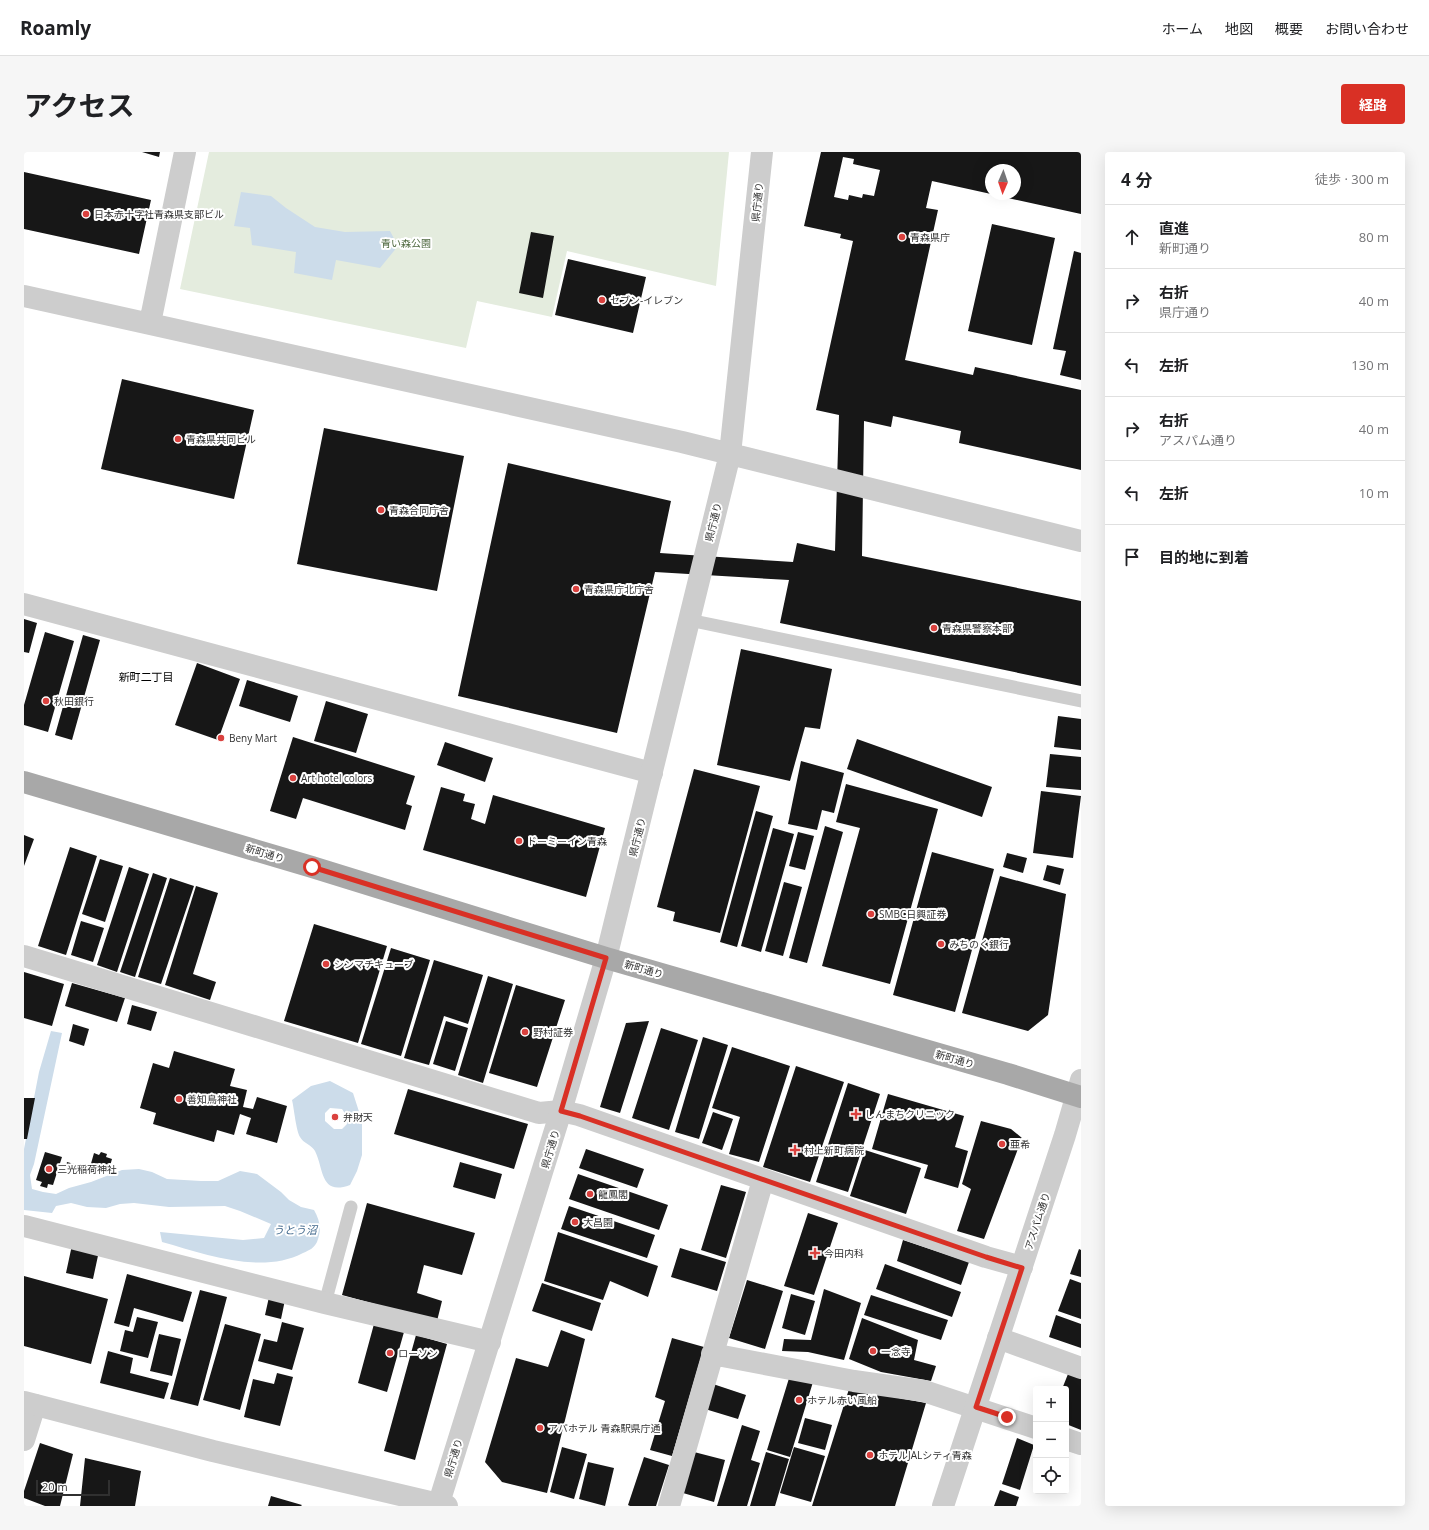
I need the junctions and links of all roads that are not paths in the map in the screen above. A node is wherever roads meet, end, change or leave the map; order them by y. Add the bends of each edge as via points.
1 (185, 152) edge
2 (762, 152) edge
3 (24, 296) edge
4 (150, 323) junction
5 (730, 454) junction
6 (1081, 541) edge
7 (24, 604) edge
8 (689, 620) junction
9 (1081, 701) edge
10 (652, 773) junction
11 (24, 782) edge
12 (24, 956) edge
13 (606, 958) junction
14 (1080, 1091) edge
15 (561, 1111) junction
16 (764, 1180) junction
17 (351, 1207) dead end
18 (24, 1226) edge
19 (1022, 1268) junction
20 (325, 1303) junction
21 (998, 1338) junction
22 (490, 1342) junction
23 (712, 1354) junction
24 (1081, 1368) edge
25 (30, 1403) edge
26 (976, 1407) junction
27 (1033, 1427) edge
28 (24, 1440) edge
29 (1069, 1440) edge
30 (1081, 1444) edge
31 (441, 1506) edge
32 (669, 1506) edge
33 (943, 1506) edge

1 - 4 street
2 - 5 street, 県庁通り
3 - 4 street
4 - 5 street
5 - 6 street
5 - 8 street, 県庁通り
7 - 10 street
8 - 9 lane
8 - 10 street, 県庁通り
10 - 13 street, 県庁通り
11 - 13 main road, 新町通り via 319,869
12 - 15 street via 539,1113
13 - 14 main road, 新町通り via 1001,1072
13 - 15 street, 県庁通り
14 - 19 street, アスパム通り
15 - 16 street
15 - 22 street, 県庁通り
16 - 19 street
16 - 23 street
17 - 20 lane
18 - 20 street
19 - 21 street, アスパム通り
20 - 22 street
21 - 24 street
21 - 26 street, アスパム通り
22 - 31 street, 県庁通り
23 - 26 street via 854,1381 924,1391
23 - 32 street
25 - 28 street
25 - 31 street via 213,1451
26 - 27 street
26 - 33 street, アスパム通り
29 - 30 street

